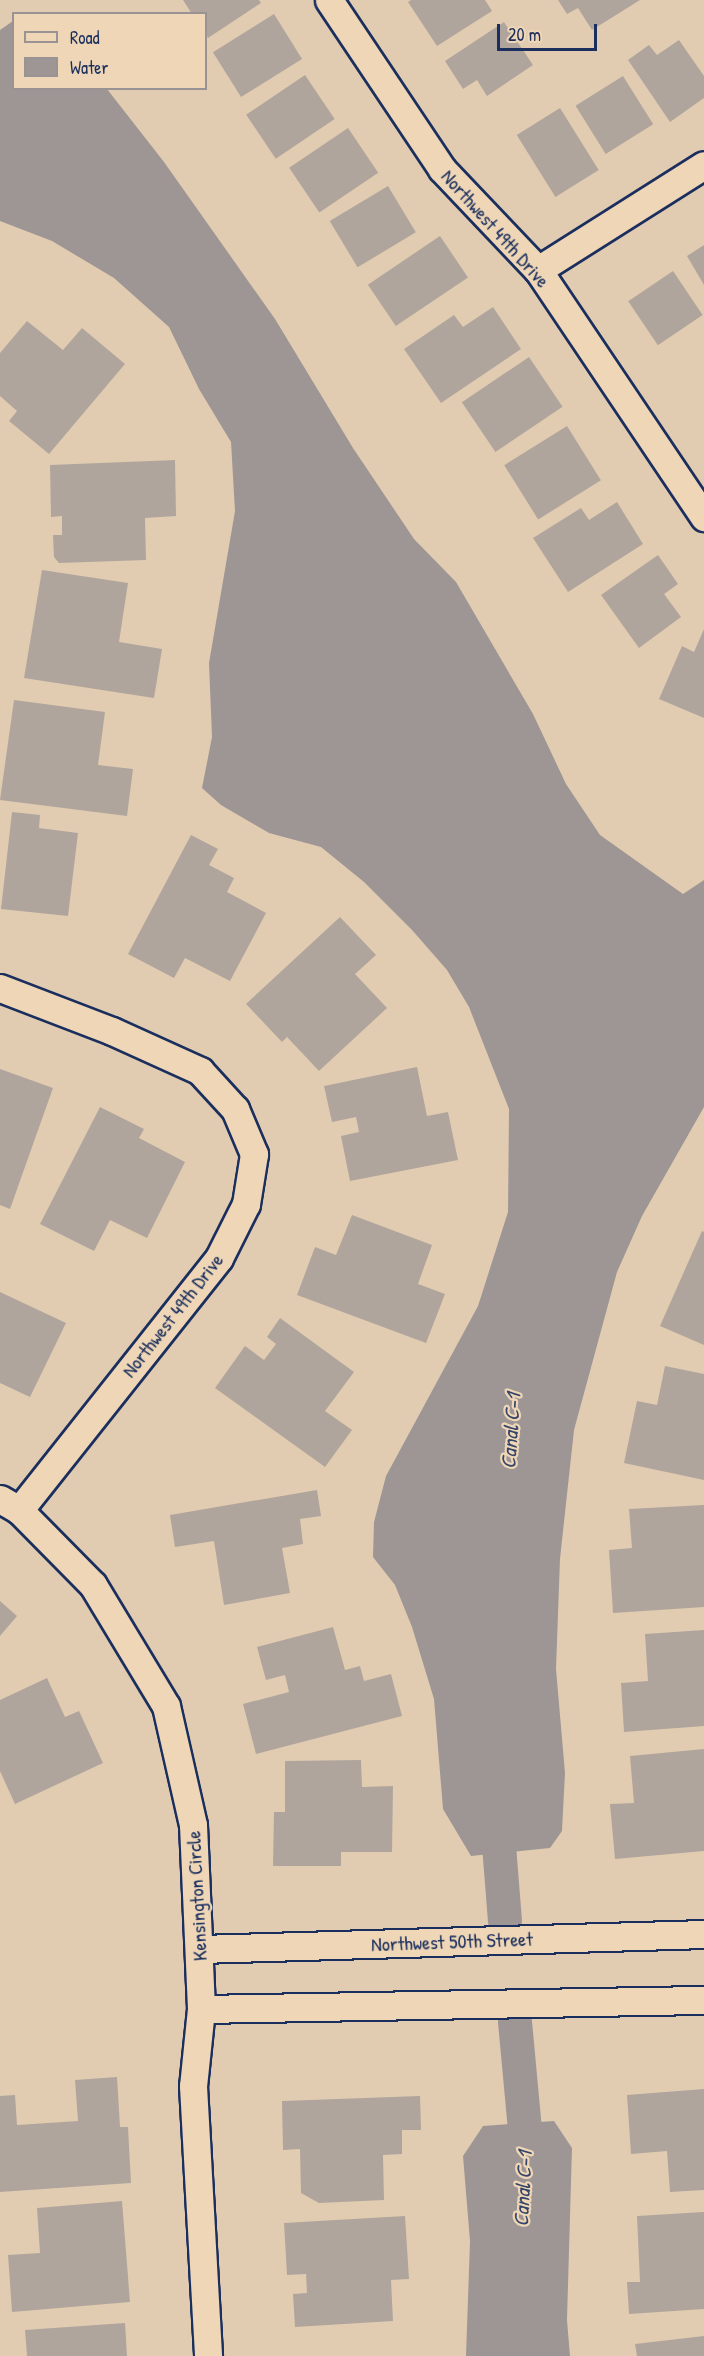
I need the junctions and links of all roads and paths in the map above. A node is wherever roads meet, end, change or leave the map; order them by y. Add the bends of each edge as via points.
1 (329, 0) edge
2 (704, 165) edge
3 (538, 270) junction
4 (704, 517) edge
5 (0, 988) edge
6 (9, 1505) edge
7 (704, 1934) edge
8 (200, 1948) junction
9 (704, 2000) edge
10 (201, 2009) junction
11 (208, 2356) edge

1 - 3 street, Northwest 49th Drive via 442,169
2 - 3 street
3 - 4 street, Northwest 49th Drive
5 - 6 street, Northwest 49th Drive via 112,1031 200,1071 235,1109 254,1154 246,1204 219,1258
6 - 8 street, Kensington Circle via 93,1585 166,1706 193,1826
7 - 8 street, Northwest 50th Street
8 - 10 street, Kensington Circle
9 - 10 street
10 - 11 street, Kensington Circle via 193,2086

